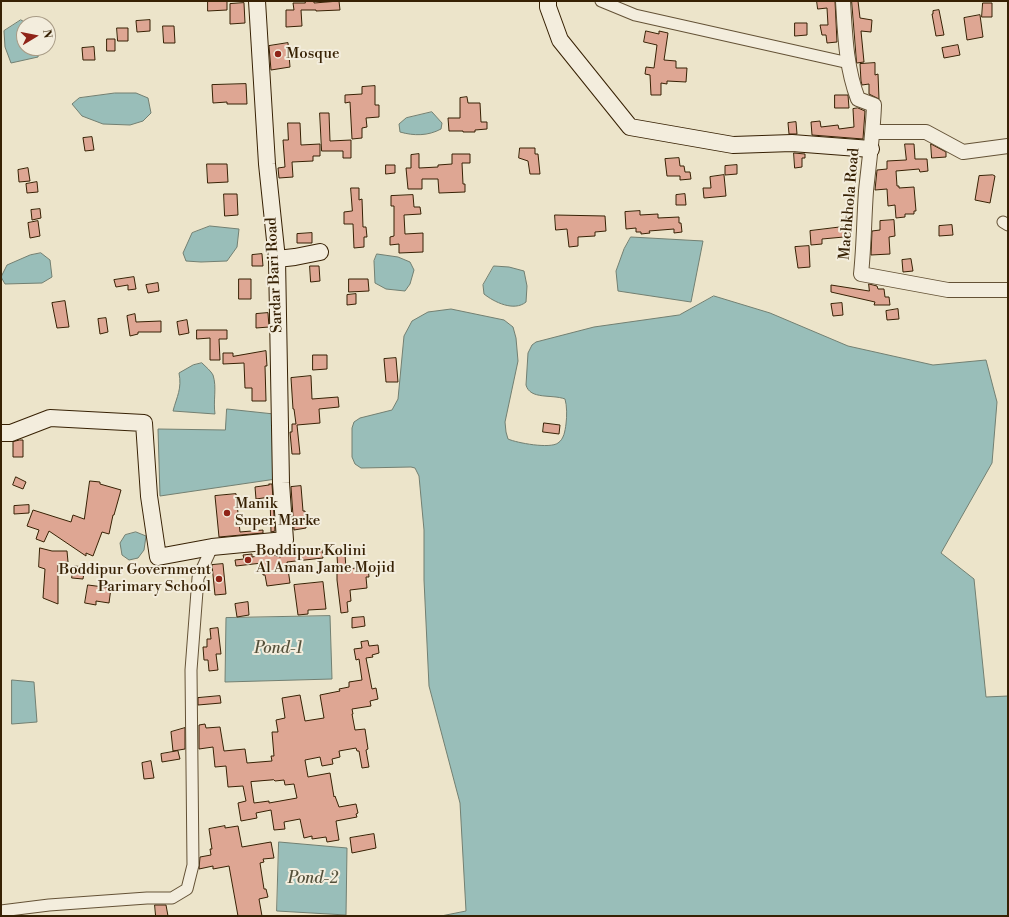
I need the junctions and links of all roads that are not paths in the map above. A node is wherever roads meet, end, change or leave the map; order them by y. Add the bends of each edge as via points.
1 (258, 1) edge
2 (548, 1) edge
3 (601, 1) edge
4 (843, 1) edge
5 (849, 63) junction
6 (873, 132) junction
7 (1008, 146) edge
8 (871, 149) junction
9 (320, 252) dead end
10 (277, 258) junction
11 (1008, 290) edge
12 (1, 433) edge
13 (212, 547) junction
14 (1, 911) edge

1 - 10 main road, Sardar Bari Road via 267,164
2 - 8 main road via 560,40 630,127 733,145 792,143
3 - 5 street via 635,15
4 - 5 street, Machkhola Road
5 - 6 street, Machkhola Road via 858,100 874,105
6 - 7 street via 926,132 963,152
6 - 8 street, Machkhola Road
8 - 11 street, Machkhola Road via 861,274 948,290
9 - 10 main road
10 - 13 main road, Sardar Bari Road via 282,544
12 - 13 main road via 11,433 50,418 144,422 158,557
13 - 14 street via 198,578 191,670 193,865 188,888 172,898 49,905

